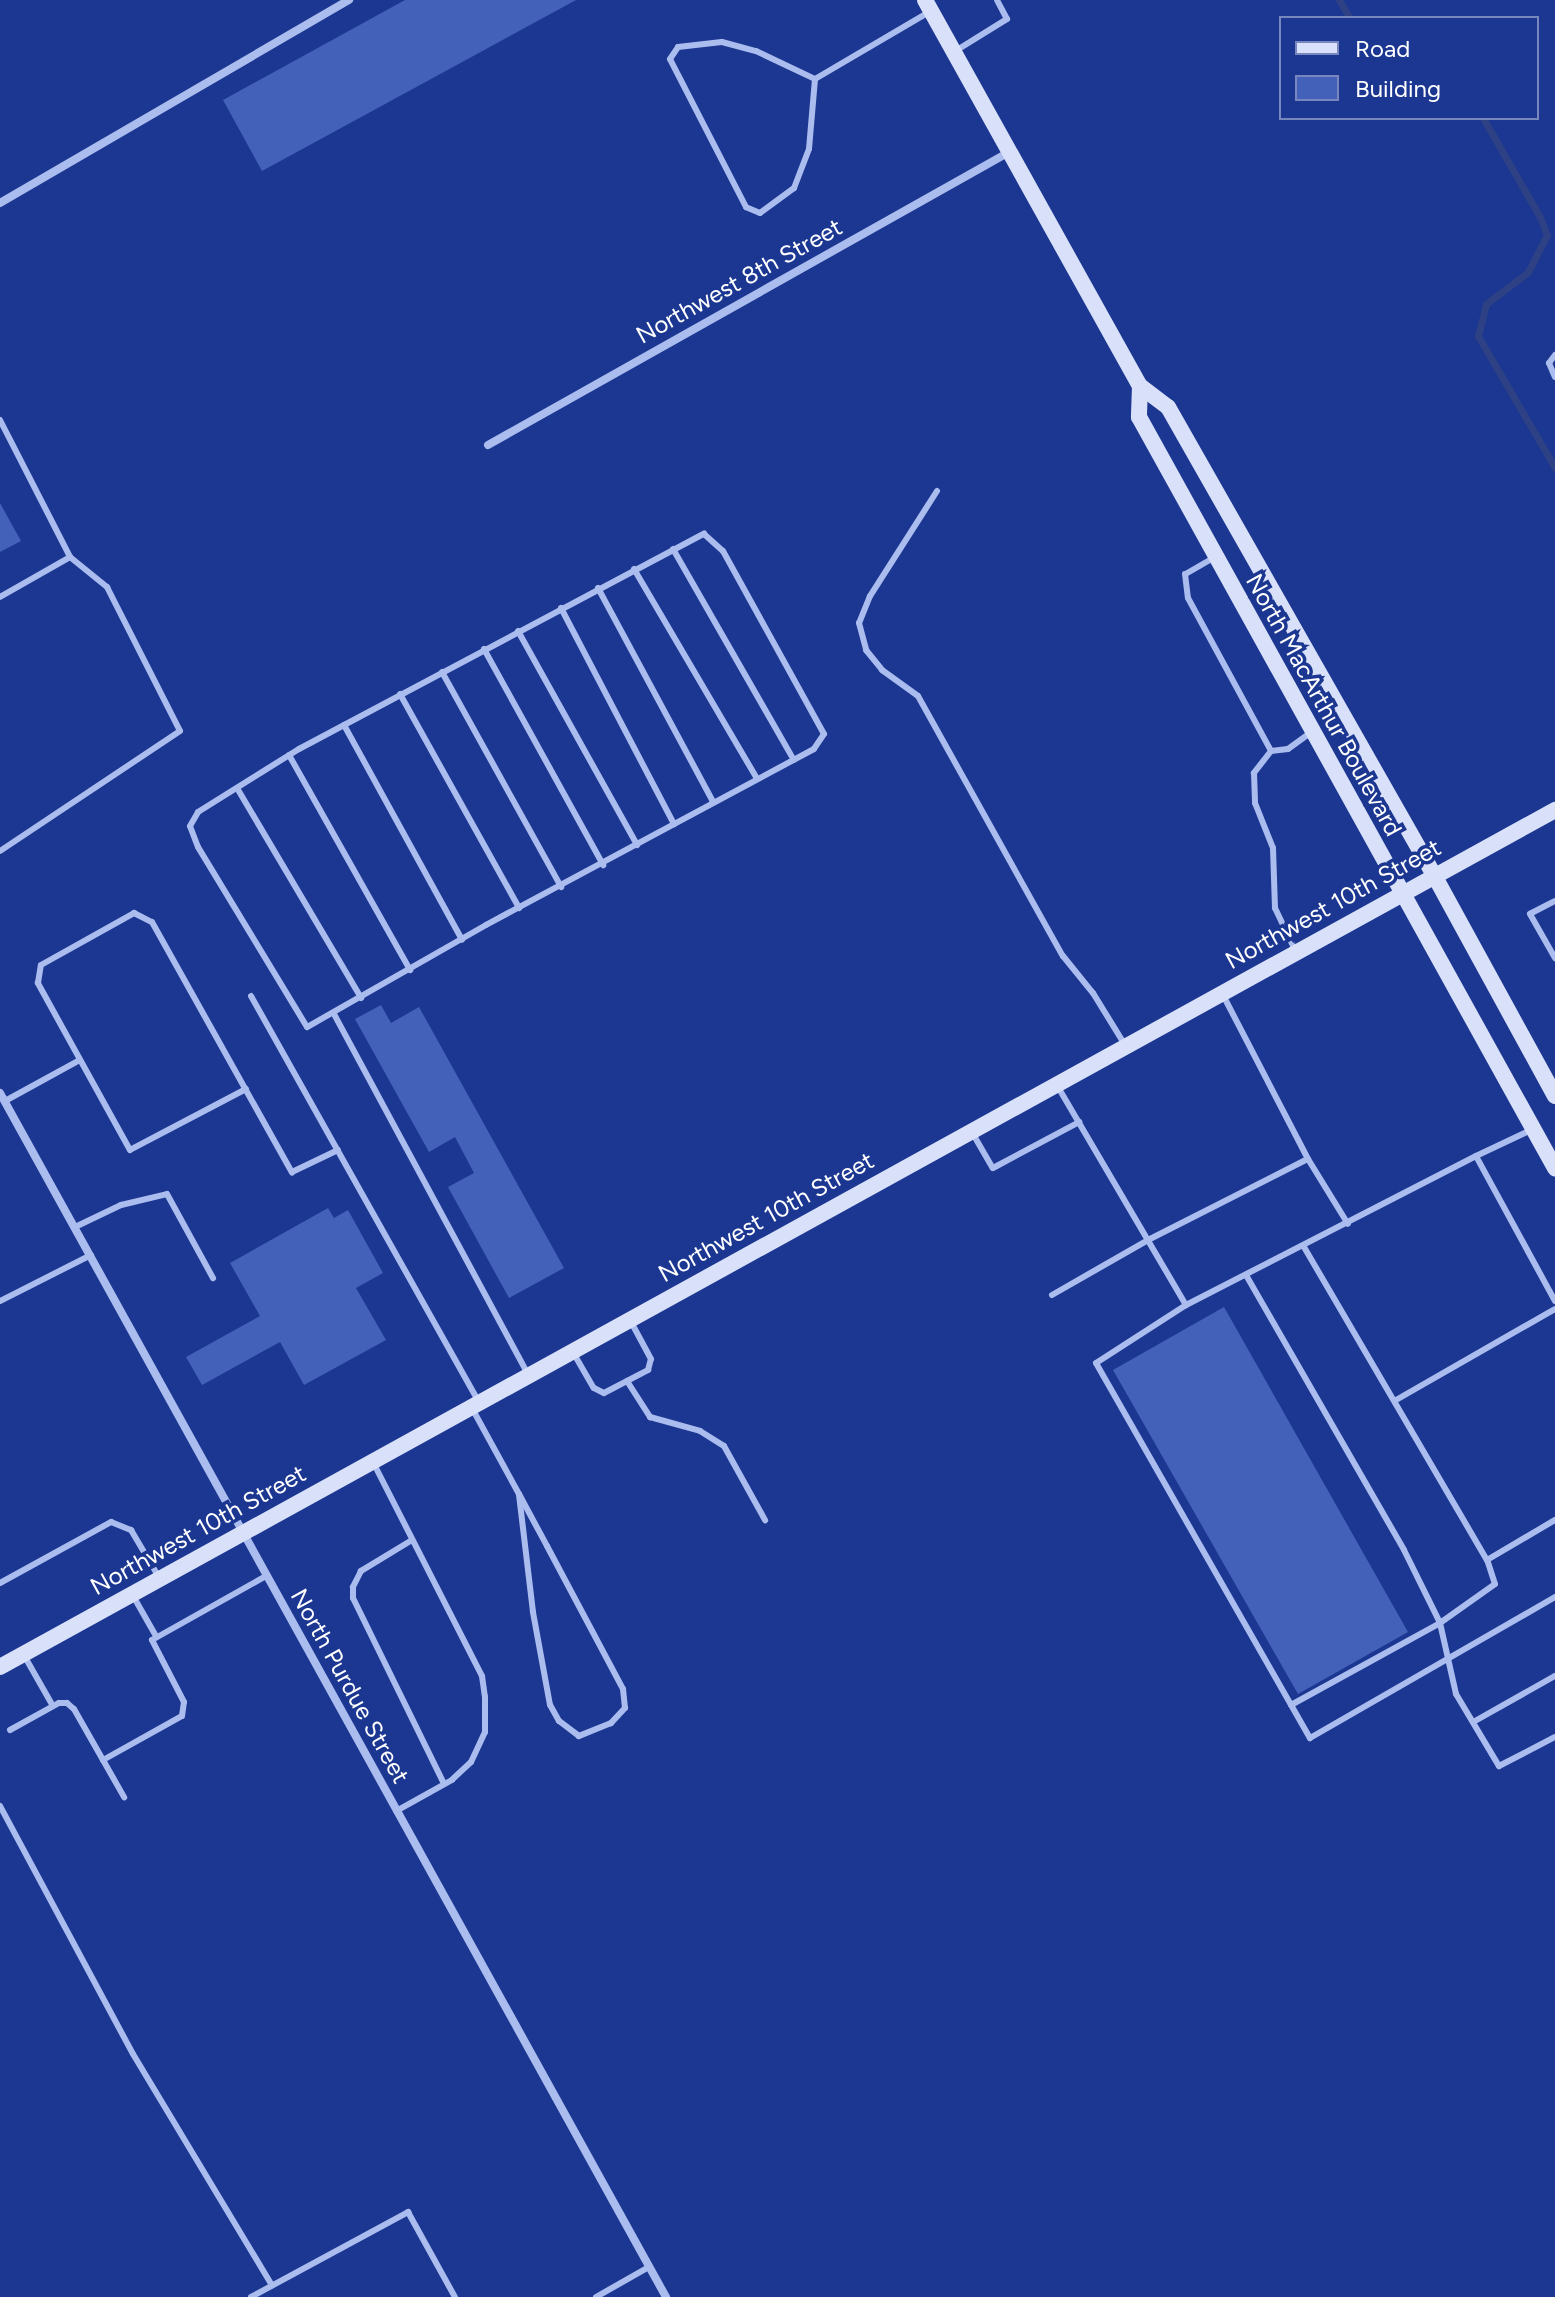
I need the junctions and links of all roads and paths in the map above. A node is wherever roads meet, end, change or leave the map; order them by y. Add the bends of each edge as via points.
1 (349, 0) edge
2 (997, 0) edge
3 (928, 6) edge
4 (954, 52) junction
5 (815, 79) junction
6 (1010, 152) junction
7 (0, 203) edge
8 (1555, 355) edge
9 (1555, 377) edge
10 (1140, 386) junction
11 (0, 420) edge
12 (488, 445) dead end
13 (937, 491) dead end
14 (673, 549) junction
15 (70, 557) junction
16 (1215, 557) junction
17 (634, 569) junction
18 (598, 588) junction
19 (0, 597) edge
20 (561, 608) junction
21 (518, 631) junction
22 (484, 649) junction
23 (442, 672) junction
24 (400, 694) junction
25 (344, 725) junction
26 (1311, 732) junction
27 (1271, 751) junction
28 (289, 755) junction
29 (794, 760) junction
30 (757, 779) junction
31 (237, 788) junction
32 (713, 802) junction
33 (1555, 810) edge
34 (674, 824) junction
35 (637, 845) junction
36 (0, 851) edge
37 (603, 865) junction
38 (1434, 875) junction
39 (561, 887) junction
40 (1402, 892) junction
41 (1555, 901) edge
42 (519, 908) junction
43 (462, 940) junction
44 (1295, 952) junction
45 (1554, 956) edge
46 (410, 970) junction
47 (1222, 992) junction
48 (251, 996) dead end
49 (361, 998) junction
50 (334, 1014) junction
51 (1125, 1045) junction
52 (80, 1060) junction
53 (1056, 1083) junction
54 (246, 1089) junction
55 (1555, 1096) edge
56 (2, 1097) edge
57 (1079, 1122) junction
58 (1533, 1129) junction
59 (971, 1130) junction
60 (338, 1150) junction
61 (1476, 1156) junction
62 (1308, 1159) junction
63 (1555, 1168) edge
64 (1348, 1224) junction
65 (75, 1227) junction
66 (1148, 1240) junction
67 (1304, 1247) junction
68 (91, 1255) junction
69 (1246, 1275) junction
70 (213, 1278) dead end
71 (1052, 1295) dead end
72 (0, 1301) edge
73 (1555, 1301) edge
74 (1186, 1305) junction
75 (1555, 1309) edge
76 (629, 1319) junction
77 (572, 1351) junction
78 (528, 1375) junction
79 (627, 1381) junction
80 (1396, 1400) junction
81 (475, 1405) junction
82 (373, 1461) junction
83 (519, 1494) junction
84 (765, 1520) dead end
85 (1555, 1520) edge
86 (242, 1534) junction
87 (412, 1540) junction
88 (1487, 1560) junction
89 (266, 1576) junction
90 (160, 1579) junction
91 (0, 1583) edge
92 (132, 1594) junction
93 (1555, 1597) edge
94 (1440, 1623) junction
95 (156, 1636) junction
96 (23, 1654) junction
97 (1449, 1658) junction
98 (0, 1667) edge
99 (1555, 1676) edge
100 (1291, 1705) junction
101 (53, 1706) junction
102 (1475, 1721) junction
103 (10, 1730) dead end
104 (1555, 1737) edge
105 (103, 1760) junction
106 (444, 1784) junction
107 (124, 1797) dead end
108 (0, 1806) edge
109 (396, 1811) junction
110 (649, 2267) junction
111 (272, 2285) junction
112 (251, 2297) edge
113 (455, 2297) edge
114 (596, 2297) edge
115 (666, 2297) edge

1 - 7 street
2 - 4 lane via 1007,19
3 - 4 main road, North MacArthur Boulevard
3 - 5 lane
4 - 6 main road, North MacArthur Boulevard
5 - 5 lane via 756,51 722,42 678,47 670,59 746,207 760,213 794,188 809,149
6 - 10 main road, North MacArthur Boulevard
6 - 12 street, Northwest 8th Street
8 - 9 lane via 1549,363
10 - 16 main road, North MacArthur Boulevard via 1139,417
10 - 38 main road, North MacArthur Boulevard via 1168,407
11 - 15 lane
13 - 51 lane via 870,596 859,623 866,650 882,670 918,696 1063,956
14 - 17 lane
14 - 29 lane
14 - 29 lane via 704,534 723,551 824,734 814,749
15 - 19 lane
15 - 36 lane via 107,587 180,731
16 - 26 main road, North MacArthur Boulevard
16 - 27 lane via 1185,574 1188,598
17 - 18 lane
17 - 30 lane
18 - 20 lane
18 - 32 lane
20 - 21 lane
20 - 34 lane
21 - 22 lane
21 - 35 lane
22 - 23 lane
22 - 37 lane
23 - 24 lane
23 - 39 lane
24 - 25 lane
24 - 42 lane
25 - 28 lane
25 - 43 lane
26 - 27 lane via 1288,749
26 - 40 main road, North MacArthur Boulevard
27 - 44 lane via 1254,773 1255,803 1273,848 1275,908
28 - 31 lane
28 - 46 lane
29 - 30 lane
30 - 32 lane
31 - 49 lane
31 - 50 lane via 198,812 190,826 198,847 307,1027
32 - 34 lane
33 - 38 main road, Northwest 10th Street
34 - 35 lane
35 - 37 lane
37 - 39 lane
38 - 40 main road, Northwest 10th Street
38 - 55 main road, North MacArthur Boulevard
39 - 42 lane
40 - 44 main road, Northwest 10th Street
40 - 58 main road, North MacArthur Boulevard
41 - 45 lane via 1530,914
42 - 43 lane
43 - 46 lane
44 - 47 main road, Northwest 10th Street
46 - 49 lane
47 - 51 main road, Northwest 10th Street
47 - 62 lane
48 - 60 lane
49 - 50 lane
50 - 78 lane
51 - 53 main road, Northwest 10th Street
52 - 54 lane via 130,1150
52 - 54 lane via 38,983 41,965 134,913 152,922
52 - 56 lane
53 - 57 lane
53 - 59 main road, Northwest 10th Street
54 - 60 lane via 292,1172
56 - 65 street, North Purdue Street
57 - 59 lane via 993,1168
57 - 66 lane
58 - 61 lane
58 - 63 main road, North MacArthur Boulevard
59 - 76 main road, Northwest 10th Street
60 - 81 lane
61 - 64 lane
61 - 73 lane
62 - 64 lane
62 - 66 lane
64 - 67 lane
65 - 68 street, North Purdue Street
65 - 70 lane via 121,1205 167,1194
66 - 71 lane
66 - 74 lane
67 - 69 lane
67 - 80 lane
68 - 72 lane
68 - 86 street, North Purdue Street
69 - 74 lane
69 - 94 lane via 1404,1550
74 - 100 lane via 1096,1363
75 - 80 lane
76 - 77 main road, Northwest 10th Street
76 - 79 lane via 651,1359 648,1370
77 - 78 main road, Northwest 10th Street
77 - 79 lane via 594,1388 604,1393
78 - 81 main road, Northwest 10th Street
79 - 84 lane via 650,1417 700,1431 724,1446
80 - 88 lane
81 - 82 main road, Northwest 10th Street
81 - 83 lane
82 - 86 main road, Northwest 10th Street
82 - 87 lane
83 - 83 lane via 623,1689 625,1708 611,1723 579,1736 559,1721 550,1705
85 - 88 lane
86 - 89 street, North Purdue Street
86 - 90 main road, Northwest 10th Street
87 - 106 lane via 482,1676 485,1697 480,1747 471,1762
87 - 106 lane via 361,1571 353,1598
88 - 94 lane via 1495,1584
89 - 95 lane
89 - 109 street, North Purdue Street
90 - 91 lane via 131,1530 111,1522
90 - 92 main road, Northwest 10th Street
92 - 95 lane
92 - 96 main road, Northwest 10th Street
93 - 97 lane
94 - 97 lane
94 - 100 lane
95 - 105 lane via 152,1644 184,1702 182,1716
96 - 98 main road, Northwest 10th Street
96 - 101 lane
97 - 100 lane via 1310,1738
97 - 102 lane via 1456,1694
99 - 102 lane
101 - 103 lane
101 - 105 lane via 67,1703 74,1709
102 - 104 lane via 1499,1766
105 - 107 lane
106 - 109 lane
108 - 111 lane via 133,2054
109 - 110 street, North Purdue Street
110 - 114 lane
110 - 115 street, North Purdue Street
111 - 112 lane
111 - 113 lane via 408,2212

